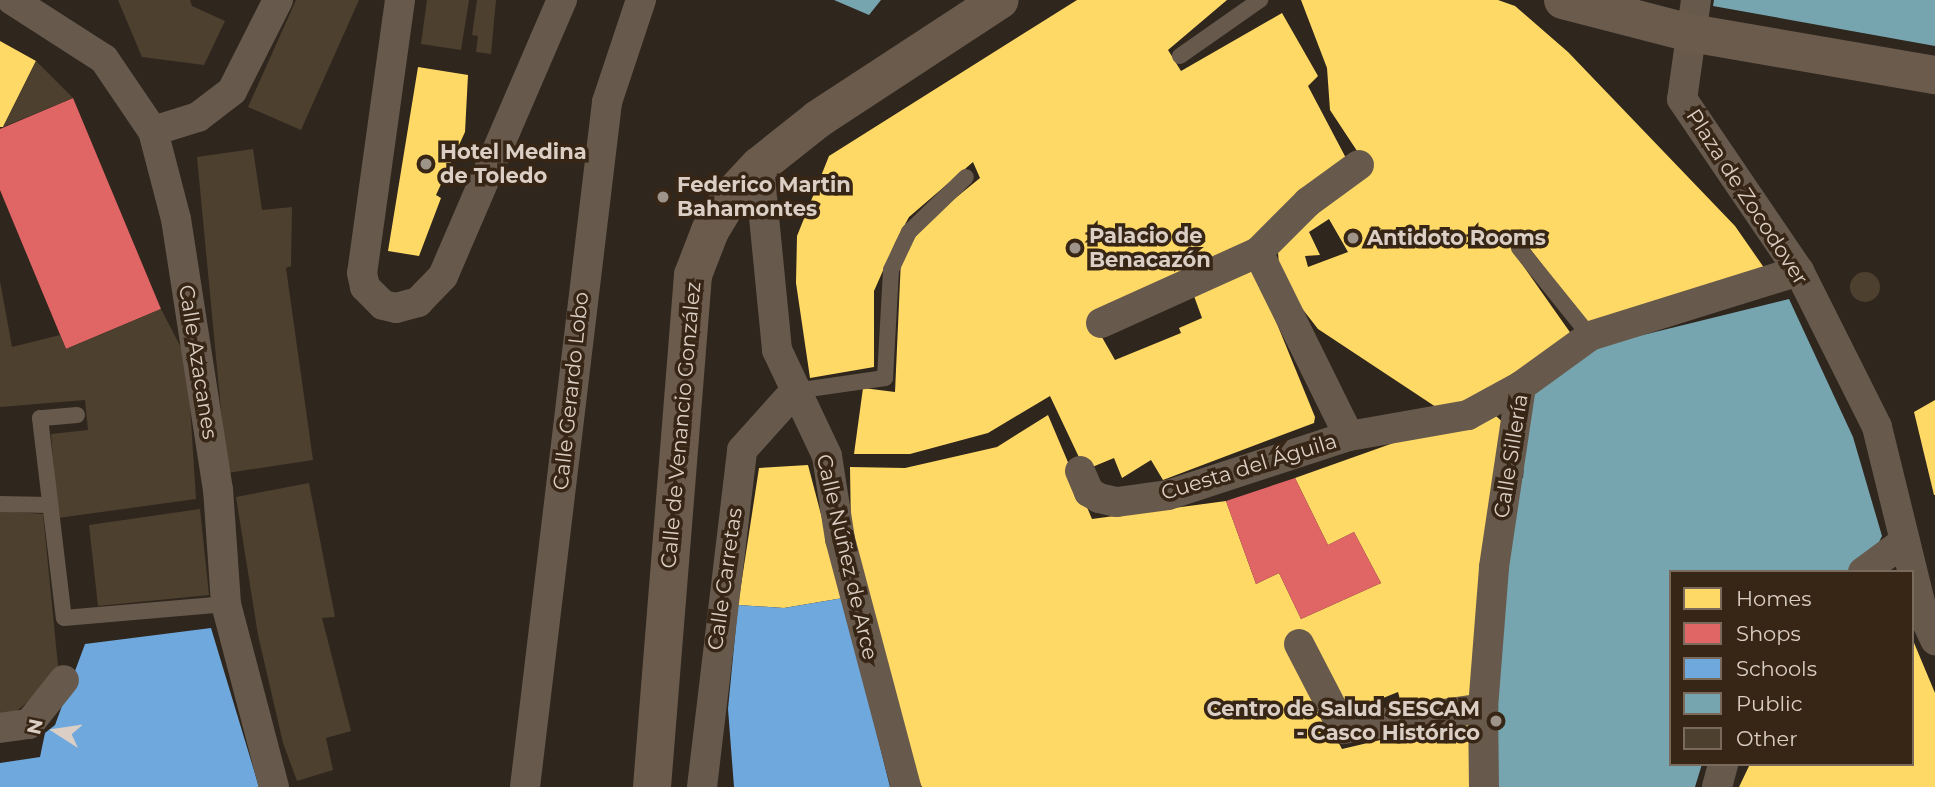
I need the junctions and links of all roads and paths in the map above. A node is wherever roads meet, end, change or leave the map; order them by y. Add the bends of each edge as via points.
1 (12, 0) edge
2 (278, 0) edge
3 (400, 0) edge
4 (562, 0) edge
5 (641, 0) edge
6 (1000, 0) edge
7 (1260, 0) edge
8 (1563, 0) edge
9 (1693, 17) edge
10 (1180, 56) dead end
11 (1935, 75) edge
12 (153, 131) junction
13 (1359, 165) dead end
14 (759, 166) junction
15 (966, 177) dead end
16 (1519, 248) dead end
17 (1258, 252) junction
18 (1799, 271) junction
19 (1101, 323) dead end
20 (1590, 336) junction
21 (1521, 386) junction
22 (794, 391) junction
23 (77, 415) dead end
24 (1349, 436) junction
25 (1080, 471) dead end
26 (0, 504) edge
27 (50, 505) junction
28 (1905, 541) junction
29 (1866, 570) edge
30 (1912, 570) edge
31 (1914, 578) edge
32 (226, 604) junction
33 (1935, 640) edge
34 (1299, 645) dead end
35 (64, 680) dead end
36 (1483, 708) junction
37 (0, 728) edge
38 (1722, 766) edge
39 (274, 787) edge
40 (525, 787) edge
41 (652, 787) edge
42 (702, 787) edge
43 (906, 787) edge
44 (1484, 787) edge
45 (1717, 787) edge

1 - 12 street, Calle Azacanes via 104,60
2 - 12 street via 232,91 198,117
3 - 4 street via 362,273 365,287 383,305 396,308 418,302 443,276
5 - 40 street, Calle Gerardo Lobo via 607,102
6 - 14 street, Calle de Venancio González via 818,119
7 - 10 lane
8 - 9 street
9 - 11 street
9 - 18 street, Plaza de Zocodover via 1682,99
12 - 32 street, Calle Azacanes via 176,219 212,449
13 - 17 street via 1308,202
14 - 22 street, Calle Núñez de Arce via 777,349
14 - 41 street, Calle de Venancio González via 731,196 710,231 693,275
15 - 22 lane via 909,232 891,270 885,378
16 - 20 lane
17 - 19 street
17 - 24 street
18 - 20 street, Calle Sillería
18 - 28 street, Plaza de Zocodover via 1877,427
20 - 21 street, Calle Sillería
21 - 24 street, Cuesta del Águila via 1468,415
21 - 36 street, Calle Sillería via 1494,567
22 - 42 street, Calle Carretas via 742,450
22 - 43 street, Calle Núñez de Arce via 827,456 840,539
23 - 27 lane via 40,418
24 - 25 street, Cuesta del Águila via 1168,495 1117,502 1089,492
26 - 27 lane
27 - 32 lane via 64,618
28 - 29 street
28 - 30 street, Plaza de Zocodover
31 - 33 street, Plaza de Zocodover
32 - 39 street, Calle Azacanes
34 - 36 street via 1343,729
35 - 37 street via 29,724
36 - 44 street, Calle Sillería
38 - 45 street

